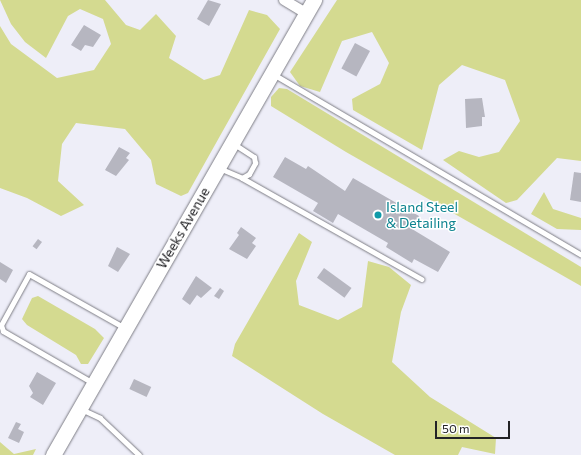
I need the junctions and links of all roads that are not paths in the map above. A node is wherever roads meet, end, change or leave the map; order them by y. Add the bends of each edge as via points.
1 (284, 0) edge
2 (310, 7) edge
3 (272, 73) junction
4 (232, 143) junction
5 (218, 167) junction
6 (242, 178) junction
7 (581, 255) edge
8 (420, 279) dead end
9 (126, 328) junction
10 (94, 383) junction
11 (79, 408) junction
12 (53, 455) edge
13 (139, 455) edge

1 - 2 street
2 - 3 street, Weeks Avenue
3 - 4 street, Weeks Avenue
3 - 7 lane
4 - 5 street, Weeks Avenue
4 - 6 lane via 254,157 255,163 249,174
5 - 6 lane
5 - 9 street, Weeks Avenue
6 - 8 lane
9 - 10 street, Weeks Avenue
9 - 10 lane via 29,274 1,325 3,331
10 - 11 street, Weeks Avenue
11 - 12 street, Weeks Avenue
11 - 13 lane via 100,418

